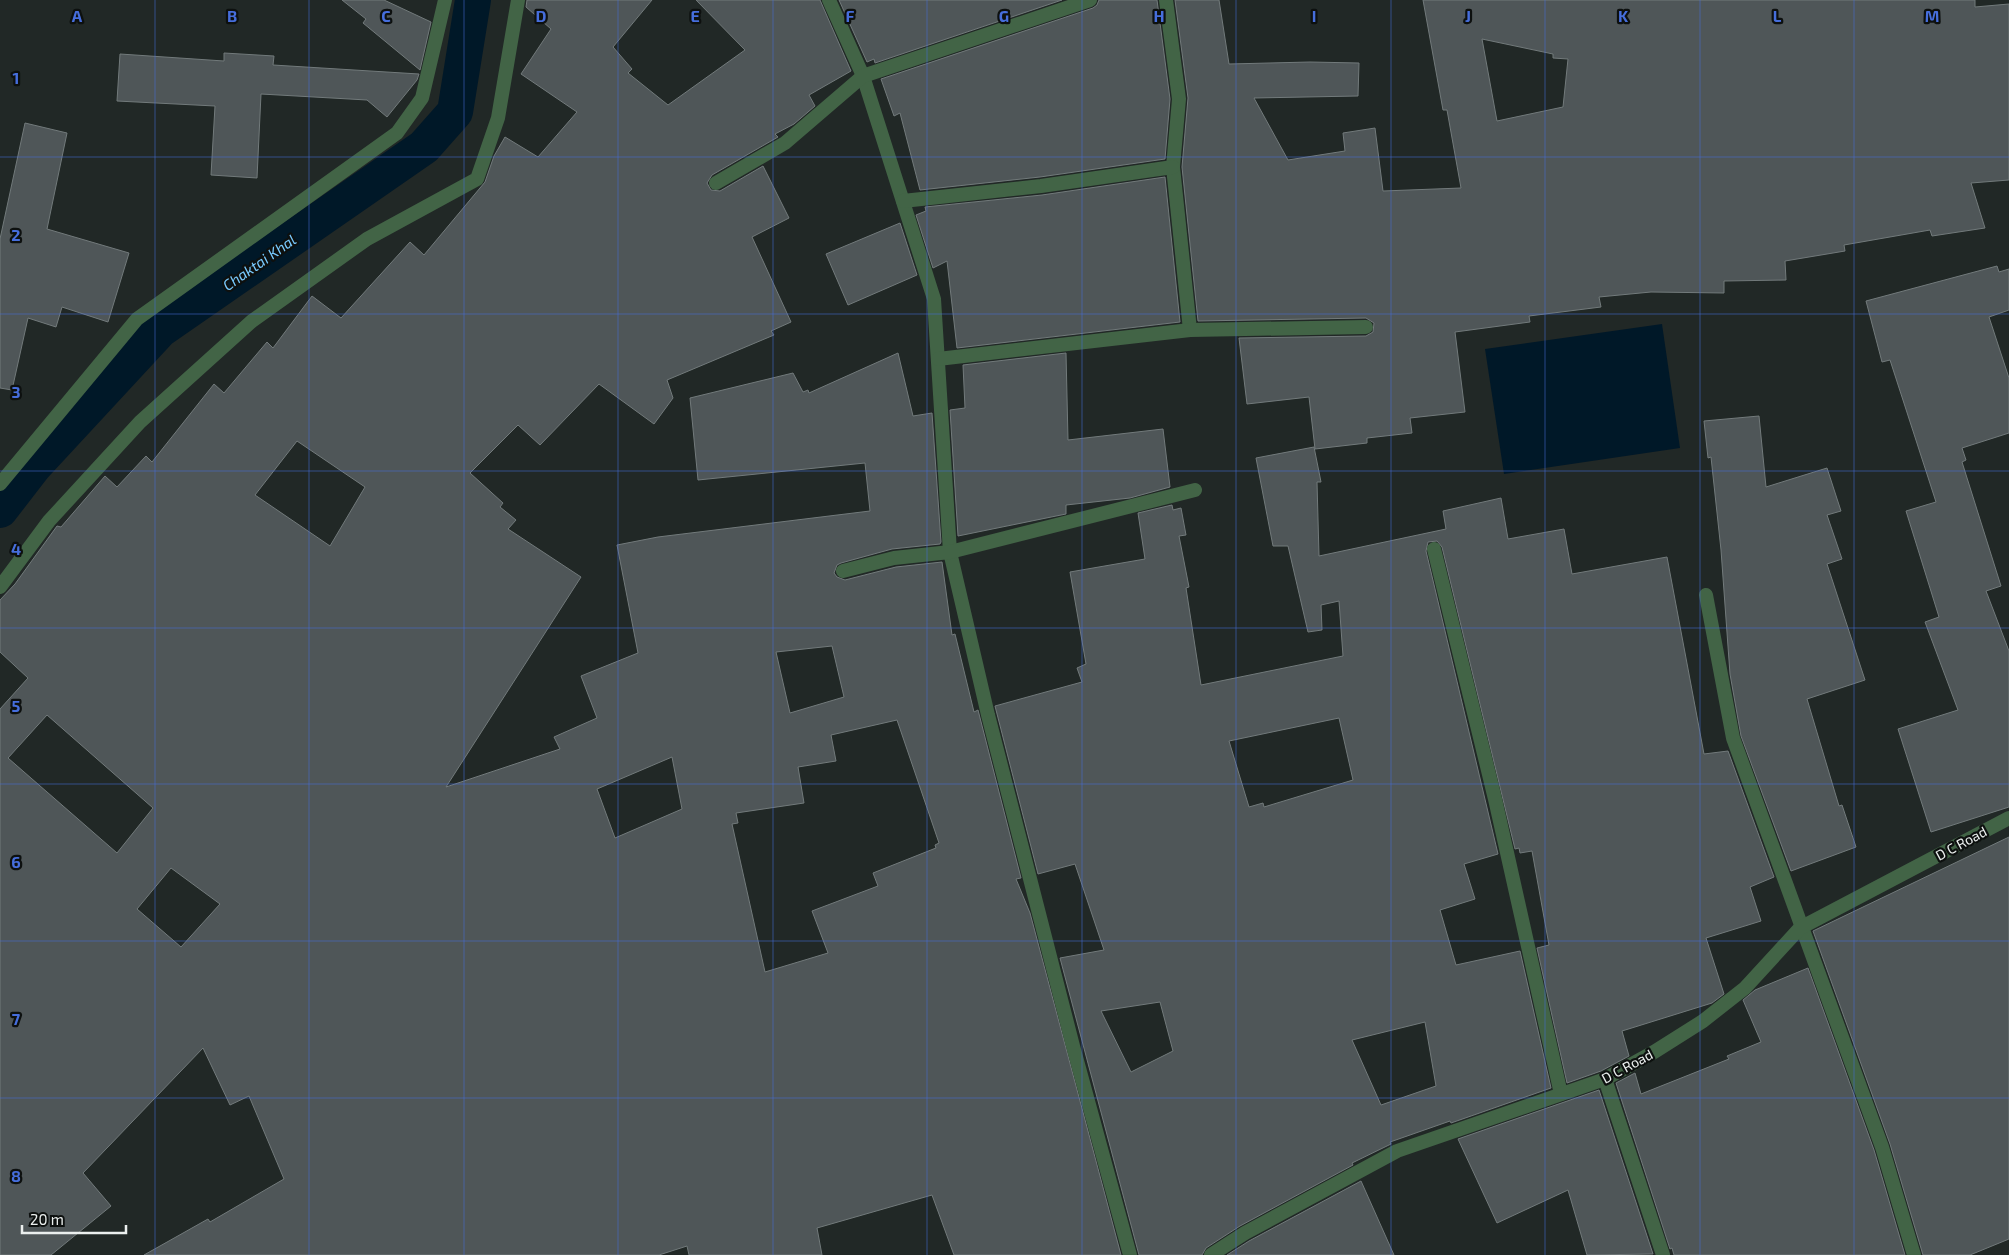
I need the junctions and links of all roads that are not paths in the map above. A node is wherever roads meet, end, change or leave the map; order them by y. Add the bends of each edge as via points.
1 (445, 0) edge
2 (518, 0) edge
3 (830, 0) edge
4 (1090, 0) edge
5 (1166, 0) edge
6 (863, 76) junction
7 (1173, 167) junction
8 (716, 183) dead end
9 (903, 201) junction
10 (1366, 327) dead end
11 (1190, 330) junction
12 (938, 359) junction
13 (0, 484) edge
14 (1195, 490) dead end
15 (1434, 549) dead end
16 (950, 552) junction
17 (842, 571) dead end
18 (0, 587) edge
19 (1706, 595) dead end
20 (2009, 818) edge
21 (1800, 928) junction
22 (1604, 1079) junction
23 (1561, 1094) junction
24 (1130, 1255) edge
25 (1211, 1255) edge
26 (1663, 1255) edge
27 (1914, 1255) edge

1 - 13 street via 422,98 397,133 137,319
2 - 18 street via 498,118 477,179 367,239 252,321 140,422 49,521
3 - 6 street
4 - 6 street
5 - 7 street via 1179,99
6 - 8 street via 785,143
6 - 9 street
7 - 9 street
7 - 11 street
9 - 12 street via 934,299
10 - 11 street
11 - 12 street
12 - 16 street
14 - 16 street
15 - 23 street via 1496,800
16 - 17 street via 894,558
16 - 24 street via 1073,1046
19 - 21 street via 1733,738
20 - 21 street, D C Road
21 - 22 street, D C Road via 1731,999 1654,1052
21 - 27 street via 1882,1147
22 - 23 street, D C Road
22 - 26 street
23 - 25 street, D C Road via 1397,1151 1245,1233

